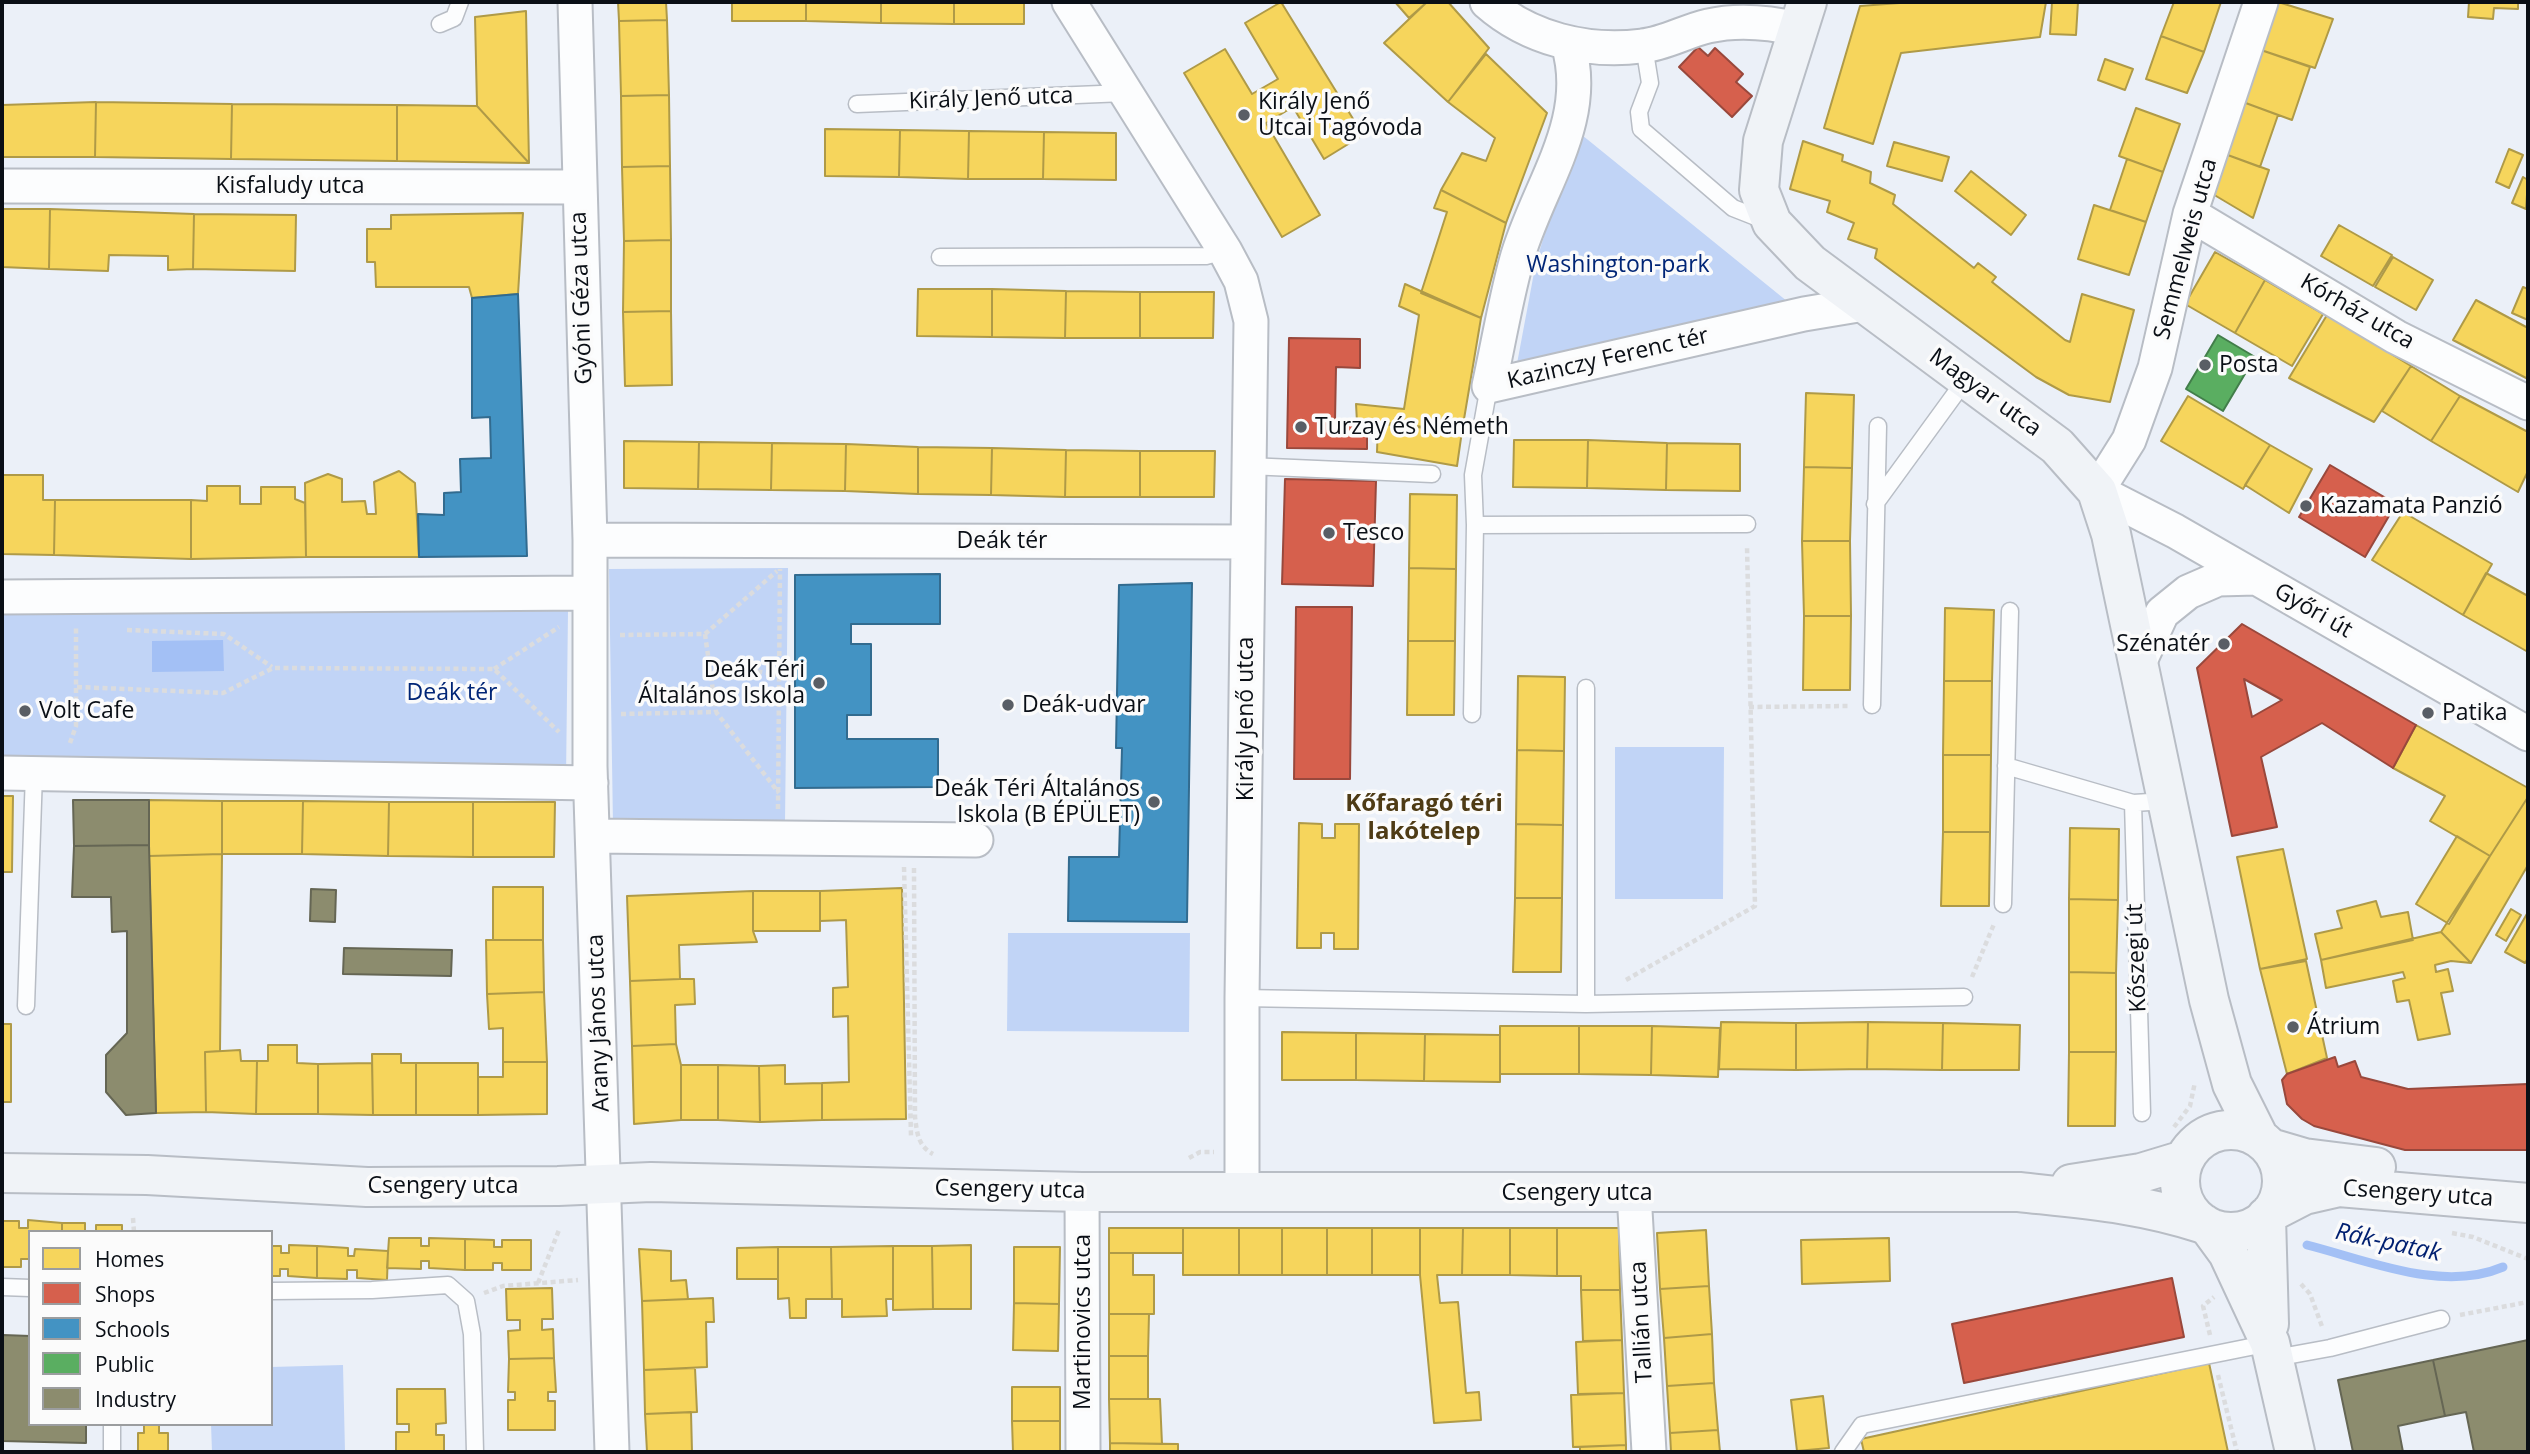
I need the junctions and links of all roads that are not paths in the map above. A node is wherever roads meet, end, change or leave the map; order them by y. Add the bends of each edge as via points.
1 (460, 2) edge
2 (575, 2) edge
3 (1069, 2) edge
4 (1488, 2) edge
5 (2261, 2) edge
6 (1802, 15) edge
7 (440, 24) dead end
8 (1568, 44) junction
9 (1644, 46) junction
10 (1125, 93) junction
11 (856, 104) dead end
12 (2, 186) edge
13 (579, 187) junction
14 (2190, 214) junction
15 (1772, 223) junction
16 (1225, 251) junction
17 (940, 257) dead end
18 (1864, 304) junction
19 (1965, 379) junction
20 (1489, 386) junction
21 (2528, 403) edge
22 (1878, 426) dead end
23 (1248, 466) junction
24 (1432, 474) dead end
25 (2097, 491) junction
26 (1875, 504) junction
27 (1747, 524) road end
28 (1475, 525) junction
29 (590, 540) junction
30 (1247, 542) junction
31 (2256, 578) junction
32 (590, 593) junction
33 (2, 597) edge
34 (2010, 611) dead end
35 (2139, 663) junction
36 (1586, 688) dead end
37 (1872, 705) road end
38 (1472, 714) dead end
39 (2528, 734) edge
40 (2006, 766) junction
41 (18, 773) edge
42 (591, 783) junction
43 (2150, 798) junction
44 (593, 836) junction
45 (976, 840) dead end
46 (2003, 904) road end
47 (1964, 997) road end
48 (1242, 998) junction
49 (2209, 1000) junction
50 (1586, 1004) junction
51 (26, 1006) dead end
52 (2142, 1113) dead end
53 (2265, 1143) junction
54 (2183, 1145) junction
55 (2, 1173) edge
56 (2528, 1179) edge
57 (604, 1183) junction
58 (1082, 1192) junction
59 (1242, 1192) junction
60 (2019, 1192) junction
61 (1634, 1193) junction
62 (2528, 1203) edge
63 (2268, 1215) junction
64 (2206, 1225) junction
65 (2, 1287) edge
66 (28, 1288) edge
67 (273, 1291) edge
68 (2441, 1319) road end
69 (2273, 1351) junction
70 (112, 1426) edge
71 (112, 1452) edge
72 (475, 1452) edge
73 (612, 1452) edge
74 (1083, 1452) edge
75 (1649, 1452) edge
76 (1843, 1452) edge
77 (2295, 1452) edge

1 - 7 lane via 454,18
2 - 13 street, Gyóni Géza utca
3 - 10 street, Király Jenő utca
4 - 8 street via 1528,29
5 - 14 street, Semmelweis utca
6 - 9 street via 1709,26
6 - 15 main road via 1759,165 1759,190
8 - 9 street
8 - 20 street via 1575,66 1572,118 1517,259
9 - 15 lane via 1650,83 1639,112 1641,129 1733,208
10 - 11 lane, Király Jenő utca
10 - 16 street, Király Jenő utca
12 - 13 street, Kisfaludy utca
13 - 29 street, Gyóni Géza utca
14 - 21 street, Kórház utca via 2396,337
14 - 25 street, Semmelweis utca via 2155,368 2129,440
15 - 18 main road, Magyar utca via 1810,263
16 - 17 lane via 1206,256
16 - 23 street, Király Jenő utca via 1241,281 1251,321
18 - 19 main road, Magyar utca
18 - 20 street, Kazinczy Ferenc tér
19 - 25 main road, Magyar utca via 2057,446
19 - 26 lane
20 - 28 lane, Kazinczy Ferenc tér via 1473,475
22 - 26 lane
23 - 24 lane
23 - 30 street, Király Jenő utca
25 - 31 street, Győri út
25 - 35 main road, Kőszegi út
26 - 37 lane
27 - 28 lane
28 - 38 lane, Kazinczy Ferenc tér
29 - 30 street, Deák tér
29 - 32 street, Gyóni Géza utca
30 - 48 street, Király Jenő utca
31 - 35 street via 2218,579 2188,592 2162,613
31 - 39 street, Győri út
32 - 33 street
32 - 42 street, Arany János utca
34 - 40 lane
35 - 43 main road, Kőszegi út
36 - 50 lane
40 - 43 lane
40 - 46 lane
41 - 42 street
41 - 51 lane
42 - 44 street, Arany János utca
43 - 49 main road, Kőszegi út
43 - 52 lane, Kőszegi út
44 - 45 street
44 - 57 street, Arany János utca
47 - 50 lane
48 - 50 lane
48 - 59 street, Király Jenő utca
49 - 53 main road, Kőszegi út via 2232,1084
49 - 54 main road, Kőszegi út via 2206,1117
53 - 54 main road via 2243,1131 2226,1130
53 - 56 main road, Csengery utca via 2341,1164
53 - 63 main road via 2279,1163 2282,1180 2279,1197
54 - 60 main road, Csengery utca via 2141,1173
54 - 64 main road via 2180,1188 2189,1209
55 - 57 main road, Csengery utca via 147,1175 367,1187
57 - 58 main road, Csengery utca
57 - 73 street, Arany János utca
58 - 59 main road, Csengery utca
58 - 74 street, Martinovics utca
59 - 61 main road, Csengery utca
60 - 61 main road, Csengery utca
60 - 64 main road, Csengery utca via 2157,1208
61 - 75 street, Tallián utca
62 - 63 main road, Csengery utca via 2339,1187 2304,1195
63 - 64 main road via 2239,1231
63 - 69 main road
64 - 69 main road via 2228,1253
65 - 66 lane
67 - 72 lane via 449,1285 466,1301 472,1334
68 - 69 lane via 2329,1348
69 - 76 lane via 1862,1425
69 - 77 main road
70 - 71 lane

